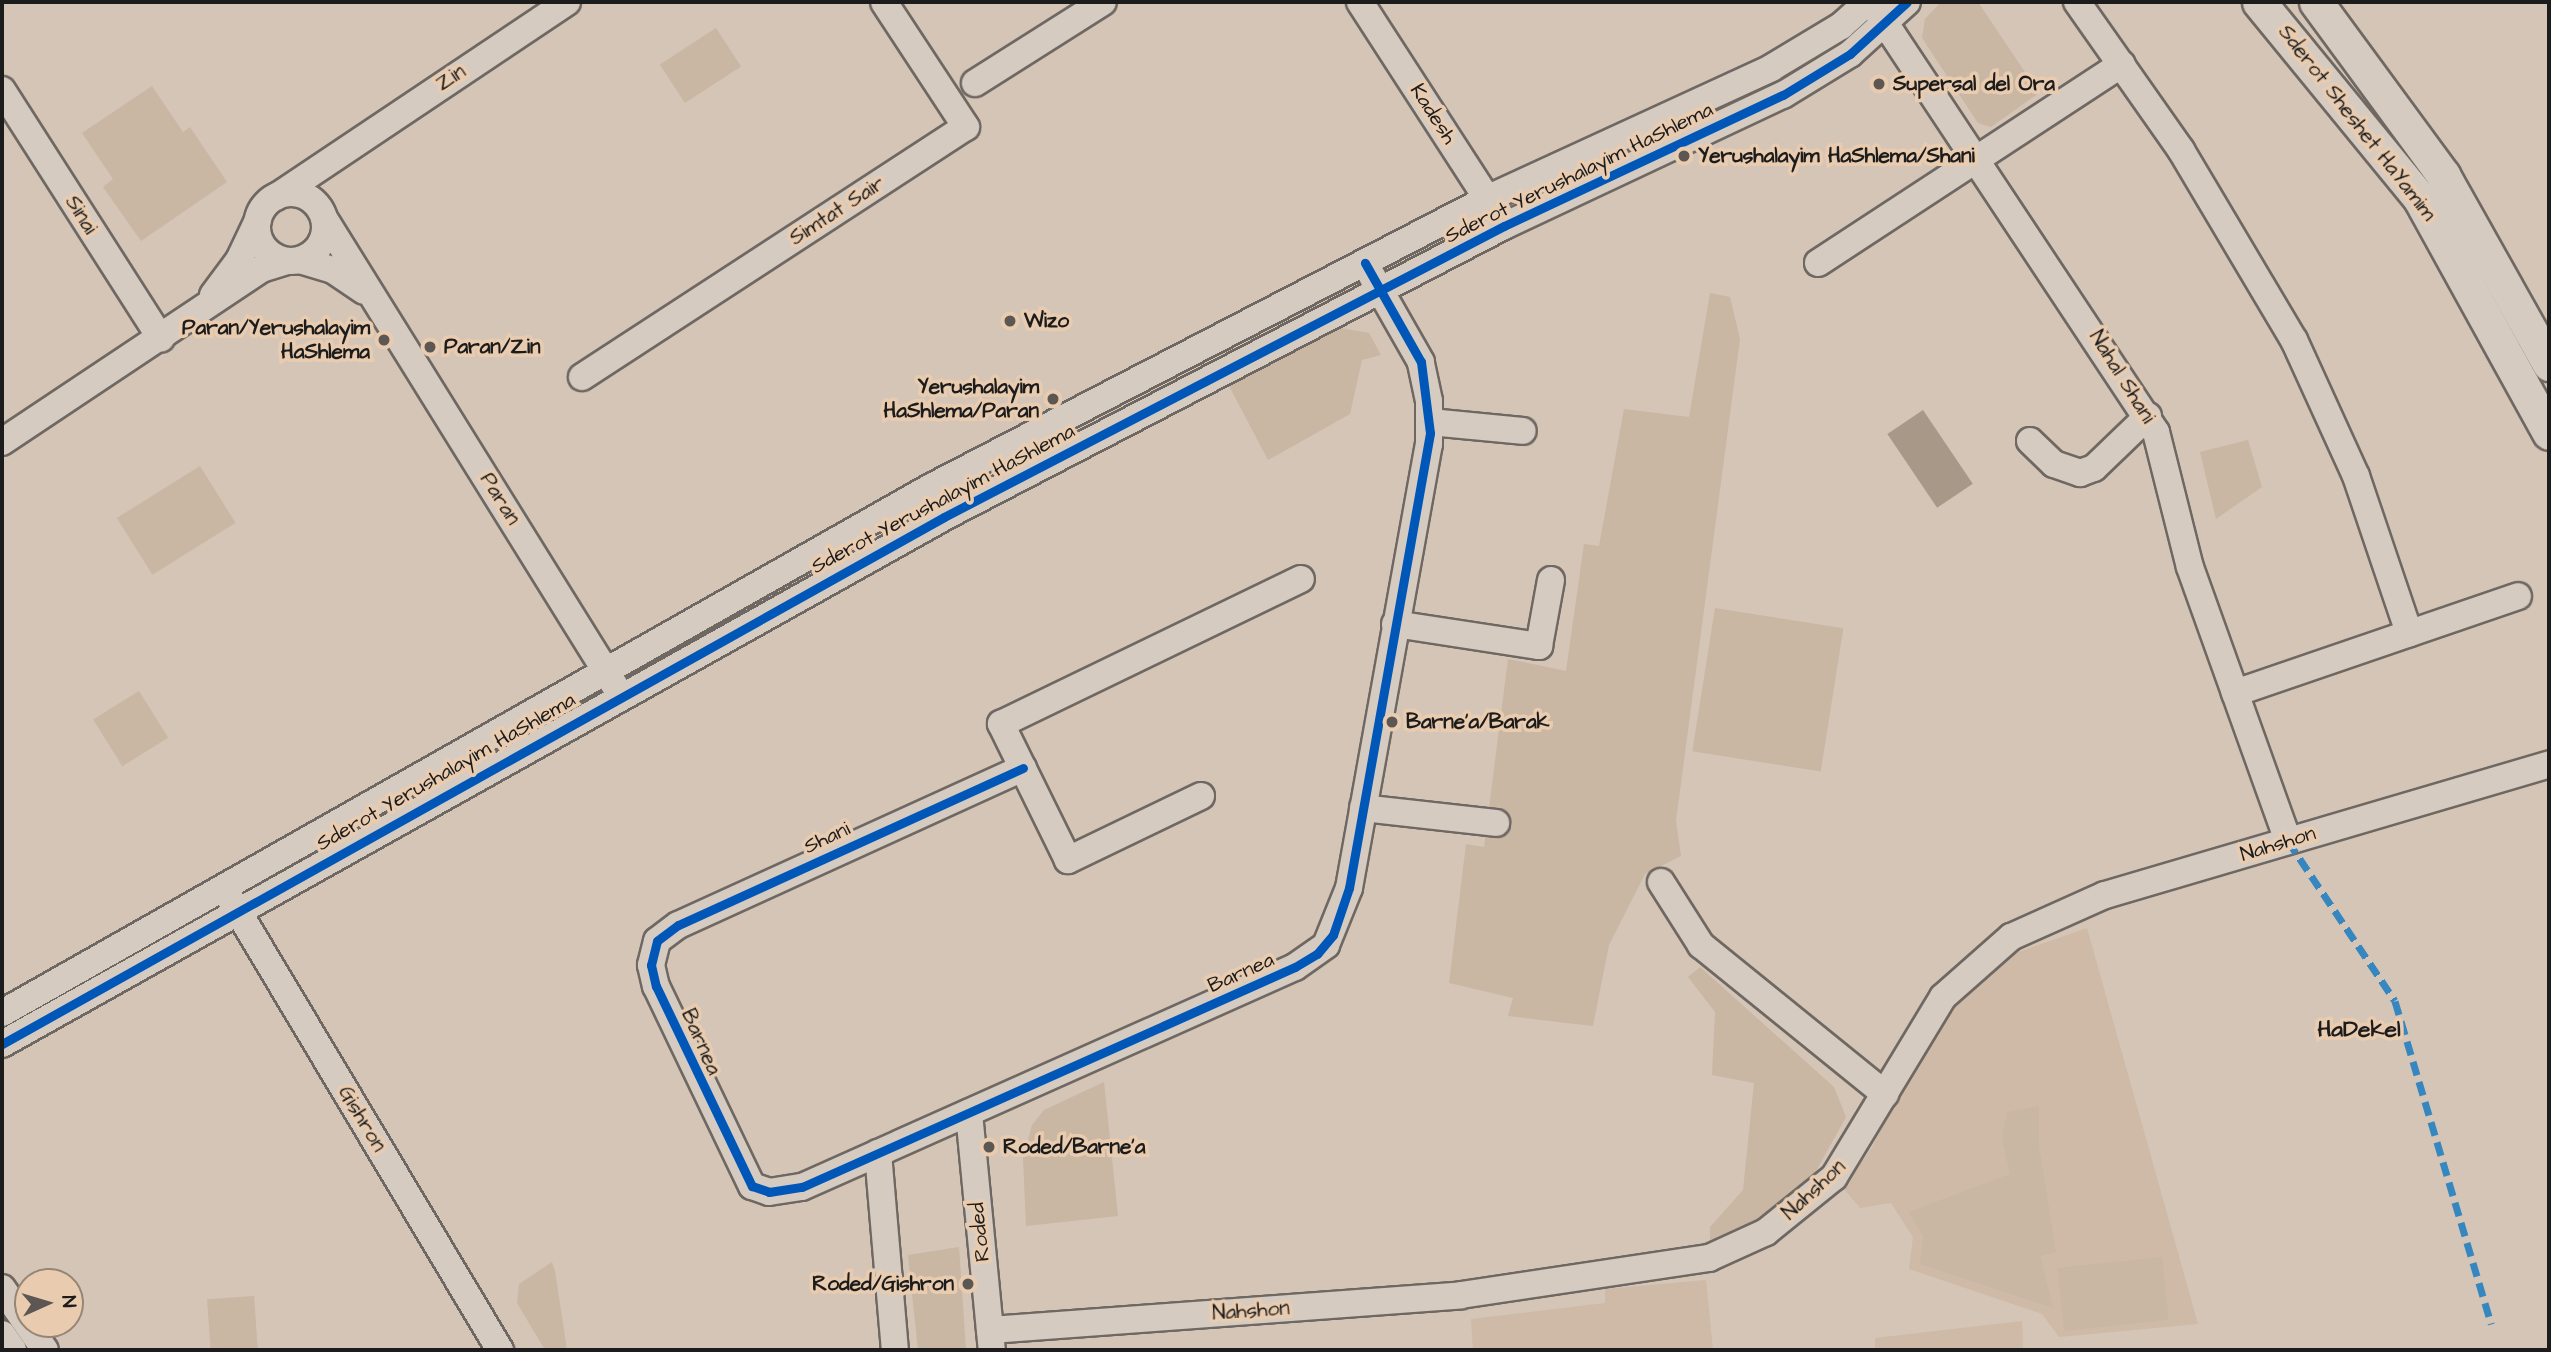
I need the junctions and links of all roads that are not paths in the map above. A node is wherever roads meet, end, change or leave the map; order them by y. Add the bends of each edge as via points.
1 (567, 2) edge
2 (884, 2) edge
3 (1102, 2) edge
4 (1360, 2) edge
5 (1869, 2) edge
6 (1907, 2) edge
7 (2077, 2) edge
8 (2259, 2) edge
9 (2316, 2) edge
10 (1887, 23) junction
11 (2122, 64) junction
12 (975, 83) dead end
13 (2, 90) edge
14 (335, 155) junction
15 (1978, 159) junction
16 (276, 197) junction
17 (1489, 198) junction
18 (321, 212) junction
19 (258, 219) junction
20 (1504, 226) junction
21 (294, 261) junction
22 (1365, 263) junction
23 (1818, 263) dead end
24 (1381, 290) junction
25 (378, 305) junction
26 (195, 318) junction
27 (161, 340) junction
28 (2549, 364) edge
29 (582, 377) dead end
30 (2148, 416) junction
31 (1430, 422) junction
32 (1523, 431) dead end
33 (2549, 433) edge
34 (2030, 441) dead end
35 (2, 442) edge
36 (1301, 579) dead end
37 (1551, 580) dead end
38 (2518, 596) dead end
39 (1395, 624) junction
40 (2409, 633) junction
41 (608, 670) junction
42 (2235, 693) junction
43 (619, 694) junction
44 (2549, 764) edge
45 (1023, 768) junction
46 (1201, 796) dead end
47 (1363, 808) junction
48 (1496, 823) dead end
49 (2288, 841) junction
50 (1661, 882) dead end
51 (224, 887) junction
52 (238, 911) junction
53 (653, 949) joint
54 (2, 1013) edge
55 (2, 1044) edge
56 (1885, 1094) junction
57 (969, 1113) junction
58 (878, 1153) junction
59 (2, 1288) edge
60 (2, 1334) edge
61 (991, 1340) edge
62 (13, 1350) edge
63 (45, 1350) edge
64 (500, 1350) edge
65 (895, 1350) edge

1 - 14 street, Zin
2 - 29 street, Simtat Sair via 967,127
3 - 12 street
4 - 17 street, Kadesh
5 - 10 street, Nahal Shani
5 - 17 street, Sderot Yerushalayim HaShlema via 1841,26 1771,68
6 - 10 street, Sderot Yerushalayim HaShlema
7 - 11 street
8 - 33 main road, Sderot Sheshet HaYamim via 2420,199
9 - 28 main road, Sderot Sheshet HaYamim via 2443,175
10 - 15 street, Nahal Shani
10 - 20 street, Sderot Yerushalayim HaShlema via 1850,54 1783,95
11 - 15 street
11 - 40 street via 2221,213 2294,340 2356,476
13 - 27 street, Sinai
14 - 16 street, Zin
14 - 18 street via 320,188
15 - 23 street
15 - 30 street, Nahal Shani
16 - 18 street via 296,193
16 - 19 street
17 - 20 street, Kadesh
17 - 22 street, Sderot Yerushalayim HaShlema
18 - 21 street via 321,244
18 - 25 street, Paran
19 - 21 street via 264,248
19 - 26 street via 239,260
20 - 24 street, Sderot Yerushalayim HaShlema
21 - 25 street, Paran via 343,275
21 - 26 street via 261,270
22 - 24 street, Barnea
22 - 41 street, Sderot Yerushalayim HaShlema via 931,487
24 - 31 street, Barnea via 1421,362
24 - 43 street, Sderot Yerushalayim HaShlema via 944,517
25 - 41 street, Paran
26 - 27 street
27 - 35 street
30 - 34 street via 2094,468 2080,472 2054,464
30 - 42 street, Nahal Shani via 2166,457 2190,567
31 - 32 street
31 - 39 street, Barnea
36 - 45 street via 1001,724
37 - 39 street via 1539,646
38 - 40 street
39 - 47 street, Barnea
40 - 42 street
41 - 43 street, Paran
41 - 51 street, Sderot Yerushalayim HaShlema
42 - 49 street, Nahal Shani
43 - 52 street, Sderot Yerushalayim HaShlema
44 - 49 street, Nahshon
45 - 46 street via 1068,860
45 - 53 street, Shani via 678,925
47 - 48 street
47 - 57 street, Barnea via 1345,907 1317,954
49 - 56 street, Nahshon via 2070,907 2011,937 1943,997
50 - 56 street via 1701,945
51 - 52 street, Gishron
51 - 54 street, Sderot Yerushalayim HaShlema
52 - 55 street, Sderot Yerushalayim HaShlema
52 - 64 street, Gishron
53 - 58 street, Barnea via 656,986 752,1186 769,1192 790,1191
56 - 61 street, Nahshon via 1850,1158 1814,1196 1766,1232 1709,1258 1461,1295 1154,1318
57 - 58 street, Barnea
57 - 61 street, Roded
58 - 65 street
59 - 63 street
60 - 62 street

